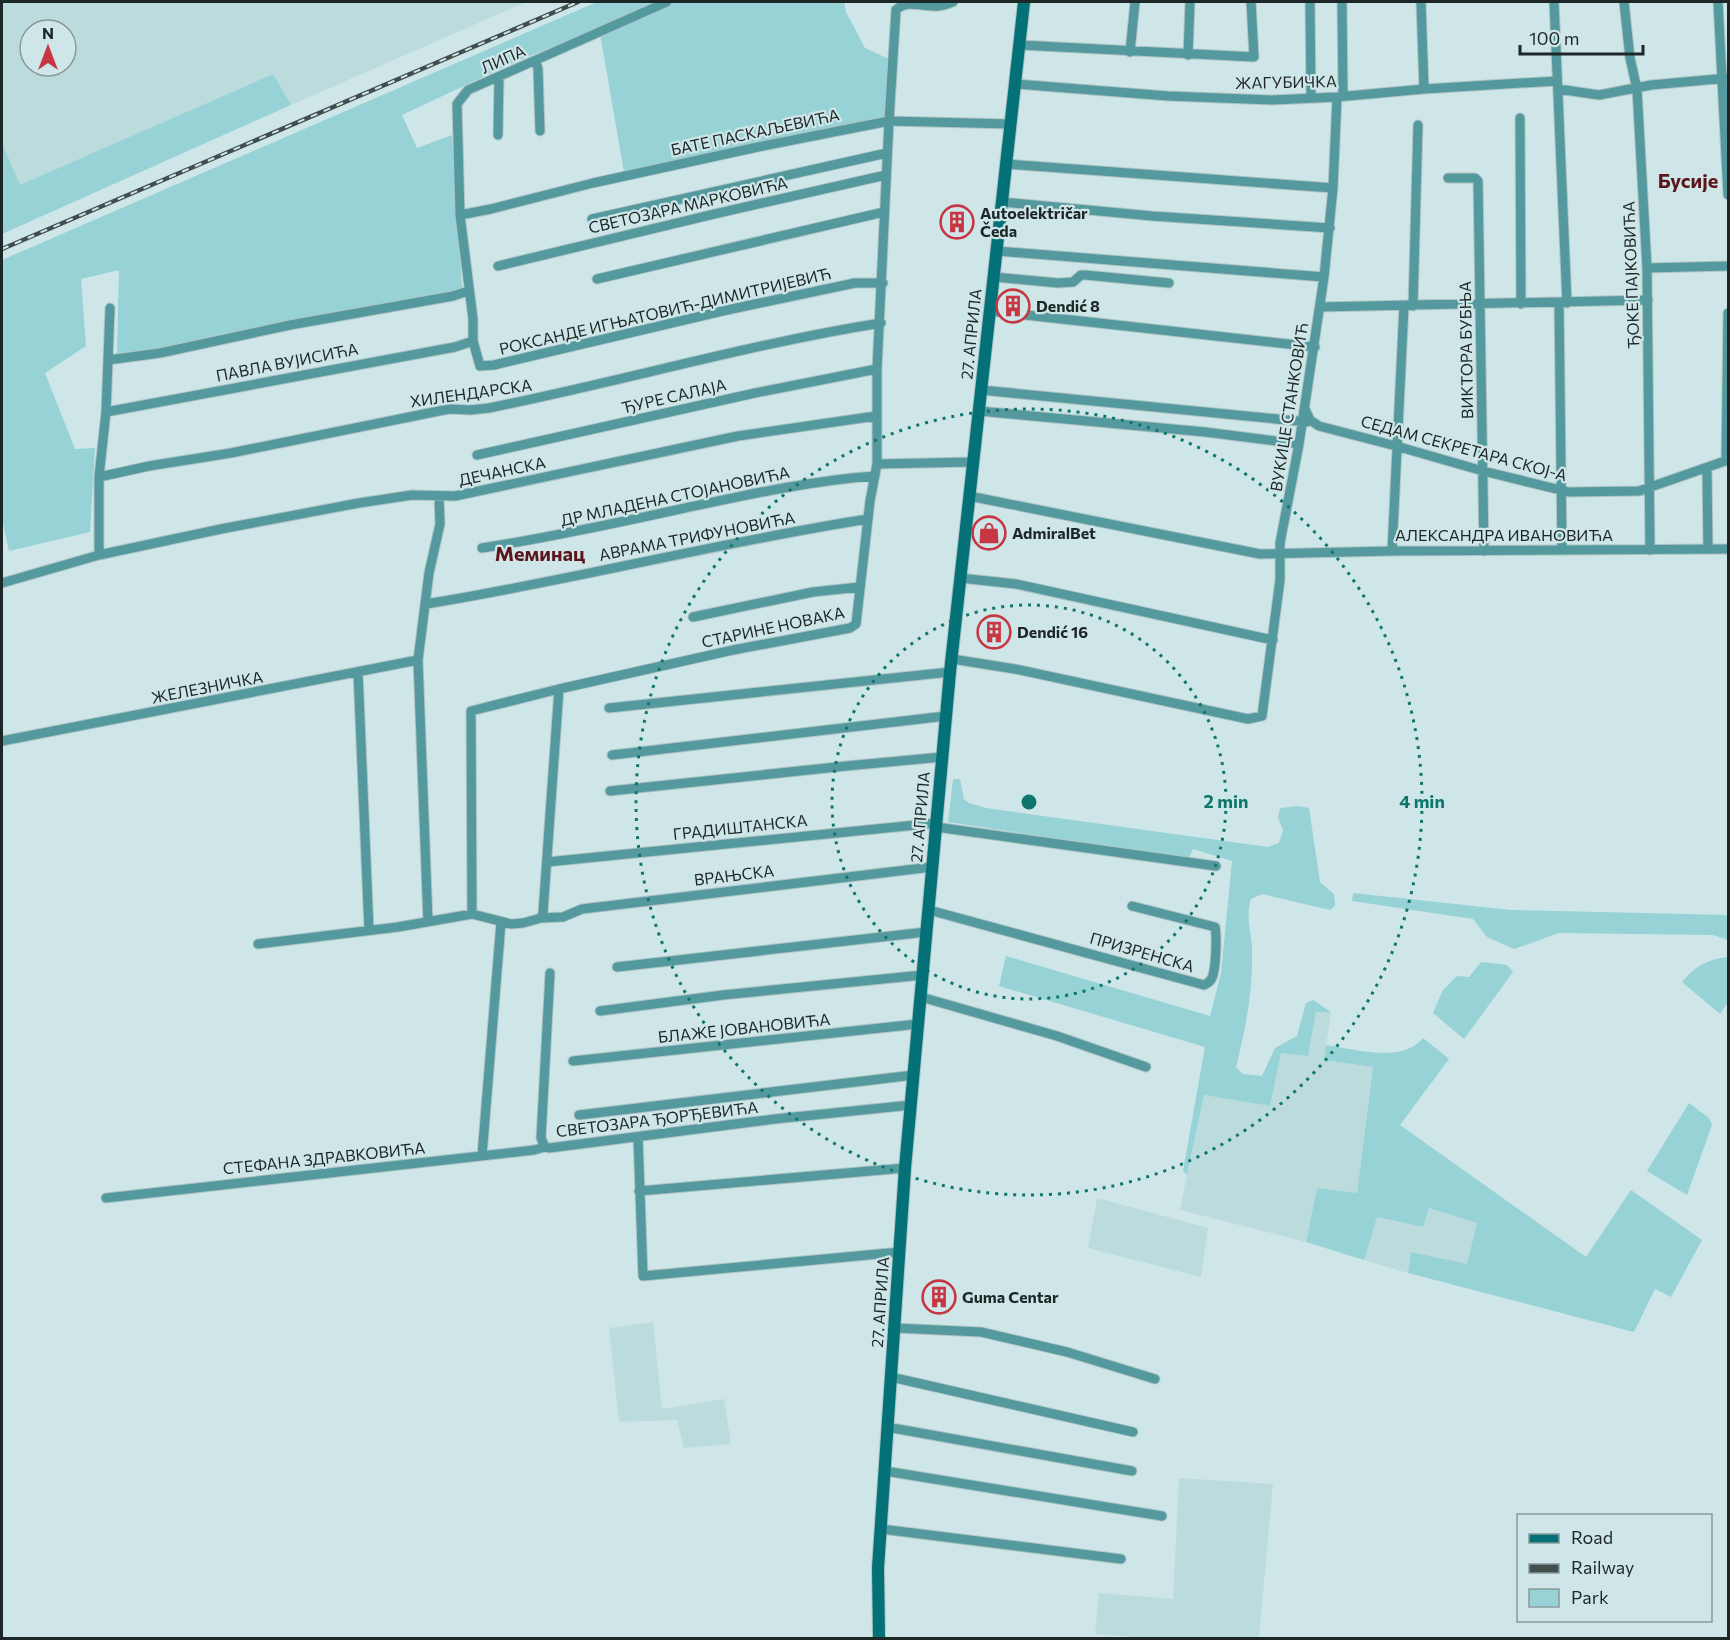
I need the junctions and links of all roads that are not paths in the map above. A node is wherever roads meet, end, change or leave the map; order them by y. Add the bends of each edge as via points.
1 (667, 2) edge
2 (953, 2) edge
3 (1024, 2) edge
4 (1135, 2) edge
5 (1190, 2) edge
6 (1251, 2) edge
7 (1310, 2) edge
8 (1342, 2) edge
9 (1420, 2) edge
10 (1554, 2) edge
11 (1624, 2) edge
12 (1718, 2) edge
13 (1020, 45) junction
14 (1130, 52) junction
15 (1188, 55) junction
16 (536, 61) junction
17 (499, 77) junction
18 (1725, 78) edge
19 (1015, 84) junction
20 (1558, 85) junction
21 (1424, 89) junction
22 (1637, 89) junction
23 (1340, 97) junction
24 (1311, 98) junction
25 (1520, 118) dead end
26 (889, 121) junction
27 (1011, 124) junction
28 (1418, 126) dead end
29 (540, 131) dead end
30 (498, 135) dead end
31 (886, 153) junction
32 (1006, 164) junction
33 (886, 176) junction
34 (1448, 178) dead end
35 (1333, 188) junction
36 (1728, 195) edge
37 (1002, 202) junction
38 (884, 212) junction
39 (460, 215) junction
40 (592, 219) dead end
41 (1330, 228) junction
42 (997, 251) junction
43 (498, 266) dead end
44 (1728, 266) edge
45 (1647, 268) junction
46 (994, 277) junction
47 (1324, 277) junction
48 (597, 279) dead end
49 (1169, 283) dead end
50 (883, 284) junction
51 (468, 291) junction
52 (1648, 300) junction
53 (1563, 303) junction
54 (1480, 304) junction
55 (1521, 304) junction
56 (1408, 306) junction
57 (110, 308) dead end
58 (1320, 308) junction
59 (990, 311) junction
60 (1728, 313) edge
61 (881, 323) junction
62 (473, 341) junction
63 (1315, 347) junction
64 (108, 360) junction
65 (877, 369) junction
66 (981, 390) junction
67 (979, 411) junction
68 (106, 412) junction
69 (876, 416) junction
70 (1311, 423) junction
71 (1300, 441) junction
72 (1396, 446) junction
73 (477, 455) dead end
74 (1727, 460) edge
75 (973, 462) junction
76 (877, 464) junction
77 (1707, 469) junction
78 (1483, 471) junction
79 (875, 476) junction
80 (99, 477) junction
81 (1650, 488) junction
82 (1561, 490) junction
83 (439, 496) junction
84 (969, 496) junction
85 (868, 519) junction
86 (482, 548) dead end
87 (1708, 549) junction
88 (1728, 549) edge
89 (1484, 550) junction
90 (1562, 550) junction
91 (1650, 550) junction
92 (1392, 551) junction
93 (1280, 554) junction
94 (99, 555) junction
95 (960, 578) junction
96 (2, 583) edge
97 (860, 587) junction
98 (426, 604) junction
99 (693, 617) dead end
100 (1273, 640) junction
101 (952, 659) junction
102 (418, 660) junction
103 (358, 672) junction
104 (950, 672) junction
105 (559, 689) junction
106 (609, 708) dead end
107 (946, 716) junction
108 (2, 741) edge
109 (612, 755) dead end
110 (942, 757) junction
111 (610, 791) dead end
112 (936, 825) junction
113 (547, 862) junction
114 (1216, 866) dead end
115 (932, 867) junction
116 (1132, 906) dead end
117 (928, 910) junction
118 (472, 914) junction
119 (541, 918) junction
120 (428, 922) junction
121 (501, 922) junction
122 (369, 930) junction
123 (927, 932) junction
124 (258, 944) dead end
125 (617, 967) dead end
126 (550, 973) dead end
127 (923, 975) junction
128 (921, 997) junction
129 (600, 1011) dead end
130 (918, 1024) junction
131 (573, 1061) dead end
132 (1146, 1067) dead end
133 (914, 1075) junction
134 (911, 1105) junction
135 (579, 1114) dead end
136 (638, 1137) junction
137 (545, 1147) junction
138 (482, 1156) junction
139 (905, 1168) junction
140 (639, 1191) junction
141 (106, 1198) dead end
142 (900, 1252) junction
143 (895, 1329) junction
144 (891, 1377) junction
145 (1155, 1379) dead end
146 (888, 1428) junction
147 (1133, 1432) dead end
148 (885, 1471) junction
149 (1132, 1471) dead end
150 (1162, 1516) dead end
151 (881, 1529) junction
152 (1121, 1559) dead end
153 (879, 1638) edge

1 - 16 street, ЛИПА
2 - 26 street via 937,7 909,3 896,10
3 - 13 main road, 27. АПРИЛА
4 - 14 street
5 - 15 street
6 - 15 street via 1254,57
7 - 24 street
8 - 23 street, ВУКИЦЕ СТАНКОВИЋ
9 - 21 street
10 - 20 street
11 - 22 street, ЂОКЕ ПАЈКОВИЋА
12 - 18 street
13 - 14 street
13 - 19 main road, 27. АПРИЛА
14 - 15 street
16 - 17 street, ЛИПА
16 - 29 street
17 - 30 street
17 - 39 street, ЛИПА via 468,90 457,104
18 - 22 street, ЖАГУБИЧКА
18 - 36 street
19 - 24 street, ЖАГУБИЧКА via 1168,96
19 - 27 main road, 27. АПРИЛА
20 - 21 street, ЖАГУБИЧКА
20 - 22 street, ЖАГУБИЧКА via 1599,95
20 - 53 street
21 - 23 street, ЖАГУБИЧКА
22 - 45 street, ЂОКЕ ПАЈКОВИЋА
23 - 24 street, ЖАГУБИЧКА
23 - 35 street, ВУКИЦЕ СТАНКОВИЋ
25 - 55 street
26 - 27 street, БАТЕ ПАСКАЉЕВИЋА
26 - 31 street, СТАРИНЕ НОВАКА
26 - 39 street, БАТЕ ПАСКАЉЕВИЋА
27 - 32 main road, 27. АПРИЛА
28 - 56 street
31 - 33 street, СТАРИНЕ НОВАКА
31 - 40 street
32 - 35 street
32 - 37 main road, 27. АПРИЛА
33 - 38 street, СТАРИНЕ НОВАКА
33 - 43 street, СВЕТОЗАРА МАРКОВИЋА
34 - 54 street, ВИКТОРА БУБЊА via 1478,180
35 - 41 street, ВУКИЦЕ СТАНКОВИЋ
37 - 41 street
37 - 42 main road, 27. АПРИЛА
38 - 48 street
38 - 50 street, СТАРИНЕ НОВАКА
39 - 51 street, ЛИПА
41 - 47 street, ВУКИЦЕ СТАНКОВИЋ
42 - 46 main road, 27. АПРИЛА
42 - 47 street
44 - 45 street
45 - 52 street, ЂОКЕ ПАЈКОВИЋА
46 - 49 street via 1058,283 1073,282 1085,275
46 - 59 main road, 27. АПРИЛА
47 - 58 street, ВУКИЦЕ СТАНКОВИЋ
50 - 61 street, СТАРИНЕ НОВАКА
50 - 62 street, РОКСАНДЕ ИГЊАТОВИЋ-ДИМИТРИЈЕВИЋ via 855,283 484,366 480,366
51 - 62 street, ЛИПА
51 - 64 street
52 - 53 street
52 - 81 street, ЂОКЕ ПАЈКОВИЋА
53 - 55 street
53 - 82 street
54 - 55 street
54 - 56 street
54 - 78 street, ВИКТОРА БУБЊА
56 - 58 street
56 - 72 street
57 - 64 street
58 - 63 street, ВУКИЦЕ СТАНКОВИЋ
59 - 63 street
59 - 66 main road, 27. АПРИЛА
60 - 74 street
61 - 65 street, СТАРИНЕ НОВАКА
61 - 80 street, ХИЛЕНДАРСКА via 489,408 449,409
62 - 68 street, ПАВЛА ВУЈИСИЋА
63 - 70 street, ВУКИЦЕ СТАНКОВИЋ via 1305,409
64 - 68 street
65 - 69 street, СТАРИНЕ НОВАКА
65 - 73 street, ЂУРЕ САЛАЈА
66 - 67 main road, 27. АПРИЛА
66 - 70 street, СЕДАМ СЕКРЕТАРА СКОЈ-А
67 - 71 street
67 - 75 main road, 27. АПРИЛА
68 - 80 street
69 - 76 street, СТАРИНЕ НОВАКА
69 - 83 street, ДЕЧАНСКА via 738,436 455,496
70 - 71 street, ВУКИЦЕ СТАНКОВИЋ
70 - 71 street
70 - 72 street, СЕДАМ СЕКРЕТАРА СКОЈ-А
71 - 93 street, ВУКИЦЕ СТАНКОВИЋ
72 - 78 street, СЕДАМ СЕКРЕТАРА СКОЈ-А
72 - 92 street
74 - 77 street, СЕДАМ СЕКРЕТАРА СКОЈ-А
75 - 76 street
75 - 84 main road, 27. АПРИЛА
76 - 79 street, СТАРИНЕ НОВАКА
77 - 81 street, СЕДАМ СЕКРЕТАРА СКОЈ-А
77 - 87 street
78 - 82 street, СЕДАМ СЕКРЕТАРА СКОЈ-А
78 - 89 street, ВИКТОРА БУБЊА
79 - 85 street, СТАРИНЕ НОВАКА
79 - 86 street, ДР МЛАДЕНА СТОЈАНОВИЋА via 760,492
80 - 94 street
81 - 82 street, СЕДАМ СЕКРЕТАРА СКОЈ-А
81 - 91 street, ЂОКЕ ПАЈКОВИЋА
82 - 90 street
83 - 94 street, ДЕЧАНСКА via 412,495 359,503
83 - 98 street via 440,524
84 - 93 street, АЛЕКСАНДРА ИВАНОВИЋА via 1251,553
84 - 95 main road, 27. АПРИЛА
85 - 97 street, СТАРИНЕ НОВАКА
85 - 98 street, АВРАМА ТРИФУНОВИЋА
87 - 88 street, АЛЕКСАНДРА ИВАНОВИЋА
87 - 91 street, АЛЕКСАНДРА ИВАНОВИЋА
89 - 90 street, АЛЕКСАНДРА ИВАНОВИЋА
89 - 92 street, АЛЕКСАНДРА ИВАНОВИЋА
90 - 91 street, АЛЕКСАНДРА ИВАНОВИЋА
92 - 93 street, АЛЕКСАНДРА ИВАНОВИЋА
93 - 100 street, ВУКИЦЕ СТАНКОВИЋ via 1281,580
94 - 96 street, ДЕЧАНСКА
95 - 100 street via 1016,584
95 - 101 main road, 27. АПРИЛА
97 - 99 street via 813,592
97 - 105 street, СТАРИНЕ НОВАКА via 856,624 850,628
98 - 102 street
100 - 101 street, ВУКИЦЕ СТАНКОВИЋ via 1263,713 1248,719
101 - 104 main road, 27. АПРИЛА
102 - 103 street, ЖЕЛЕЗНИЧКА
102 - 120 street
103 - 108 street, ЖЕЛЕЗНИЧКА
103 - 122 street
104 - 106 street
104 - 107 main road, 27. АПРИЛА
105 - 113 street
105 - 118 street, СТАРИНЕ НОВАКА via 471,711
107 - 109 street
107 - 110 main road, 27. АПРИЛА
110 - 111 street
110 - 112 main road, 27. АПРИЛА
112 - 113 street, ГРАДИШТАНСКА
112 - 114 street, ГРАДИШТАНСКА
112 - 115 main road, 27. АПРИЛА
113 - 119 street
115 - 117 main road, 27. АПРИЛА
115 - 119 street, ВРАЊСКА via 593,907 558,918
116 - 117 street, ПРИЗРЕНСКА via 1215,927 1209,981 1204,985
117 - 123 main road, 27. АПРИЛА
118 - 120 street
118 - 121 street, ВРАЊСКА
119 - 121 street, ВРАЊСКА via 523,923
120 - 122 street
121 - 138 street
122 - 124 street
123 - 125 street
123 - 127 main road, 27. АПРИЛА
126 - 137 street, СВЕТОЗАРА ЂОРЂЕВИЋА via 541,1138
127 - 128 main road, 27. АПРИЛА
127 - 129 street
128 - 130 main road, 27. АПРИЛА
128 - 132 street via 1057,1036
130 - 131 street, БЛАЖЕ ЈОВАНОВИЋА
130 - 133 main road, 27. АПРИЛА
133 - 134 main road, 27. АПРИЛА
133 - 135 street
134 - 136 street, СВЕТОЗАРА ЂОРЂЕВИЋА
134 - 139 main road, 27. АПРИЛА
136 - 137 street, СВЕТОЗАРА ЂОРЂЕВИЋА
136 - 140 street
137 - 138 street, СТЕФАНА ЗДРАВКОВИЋА
138 - 141 street, СТЕФАНА ЗДРАВКОВИЋА
139 - 140 street
139 - 142 main road, 27. АПРИЛА
140 - 142 street via 643,1276
142 - 143 main road, 27. АПРИЛА
143 - 144 main road, 27. АПРИЛА
143 - 145 street via 981,1332 1067,1352
144 - 146 main road, 27. АПРИЛА
144 - 147 street
146 - 148 main road, 27. АПРИЛА
146 - 149 street
148 - 150 street
148 - 151 main road, 27. АПРИЛА
151 - 152 street
151 - 153 main road, 27. АПРИЛА

